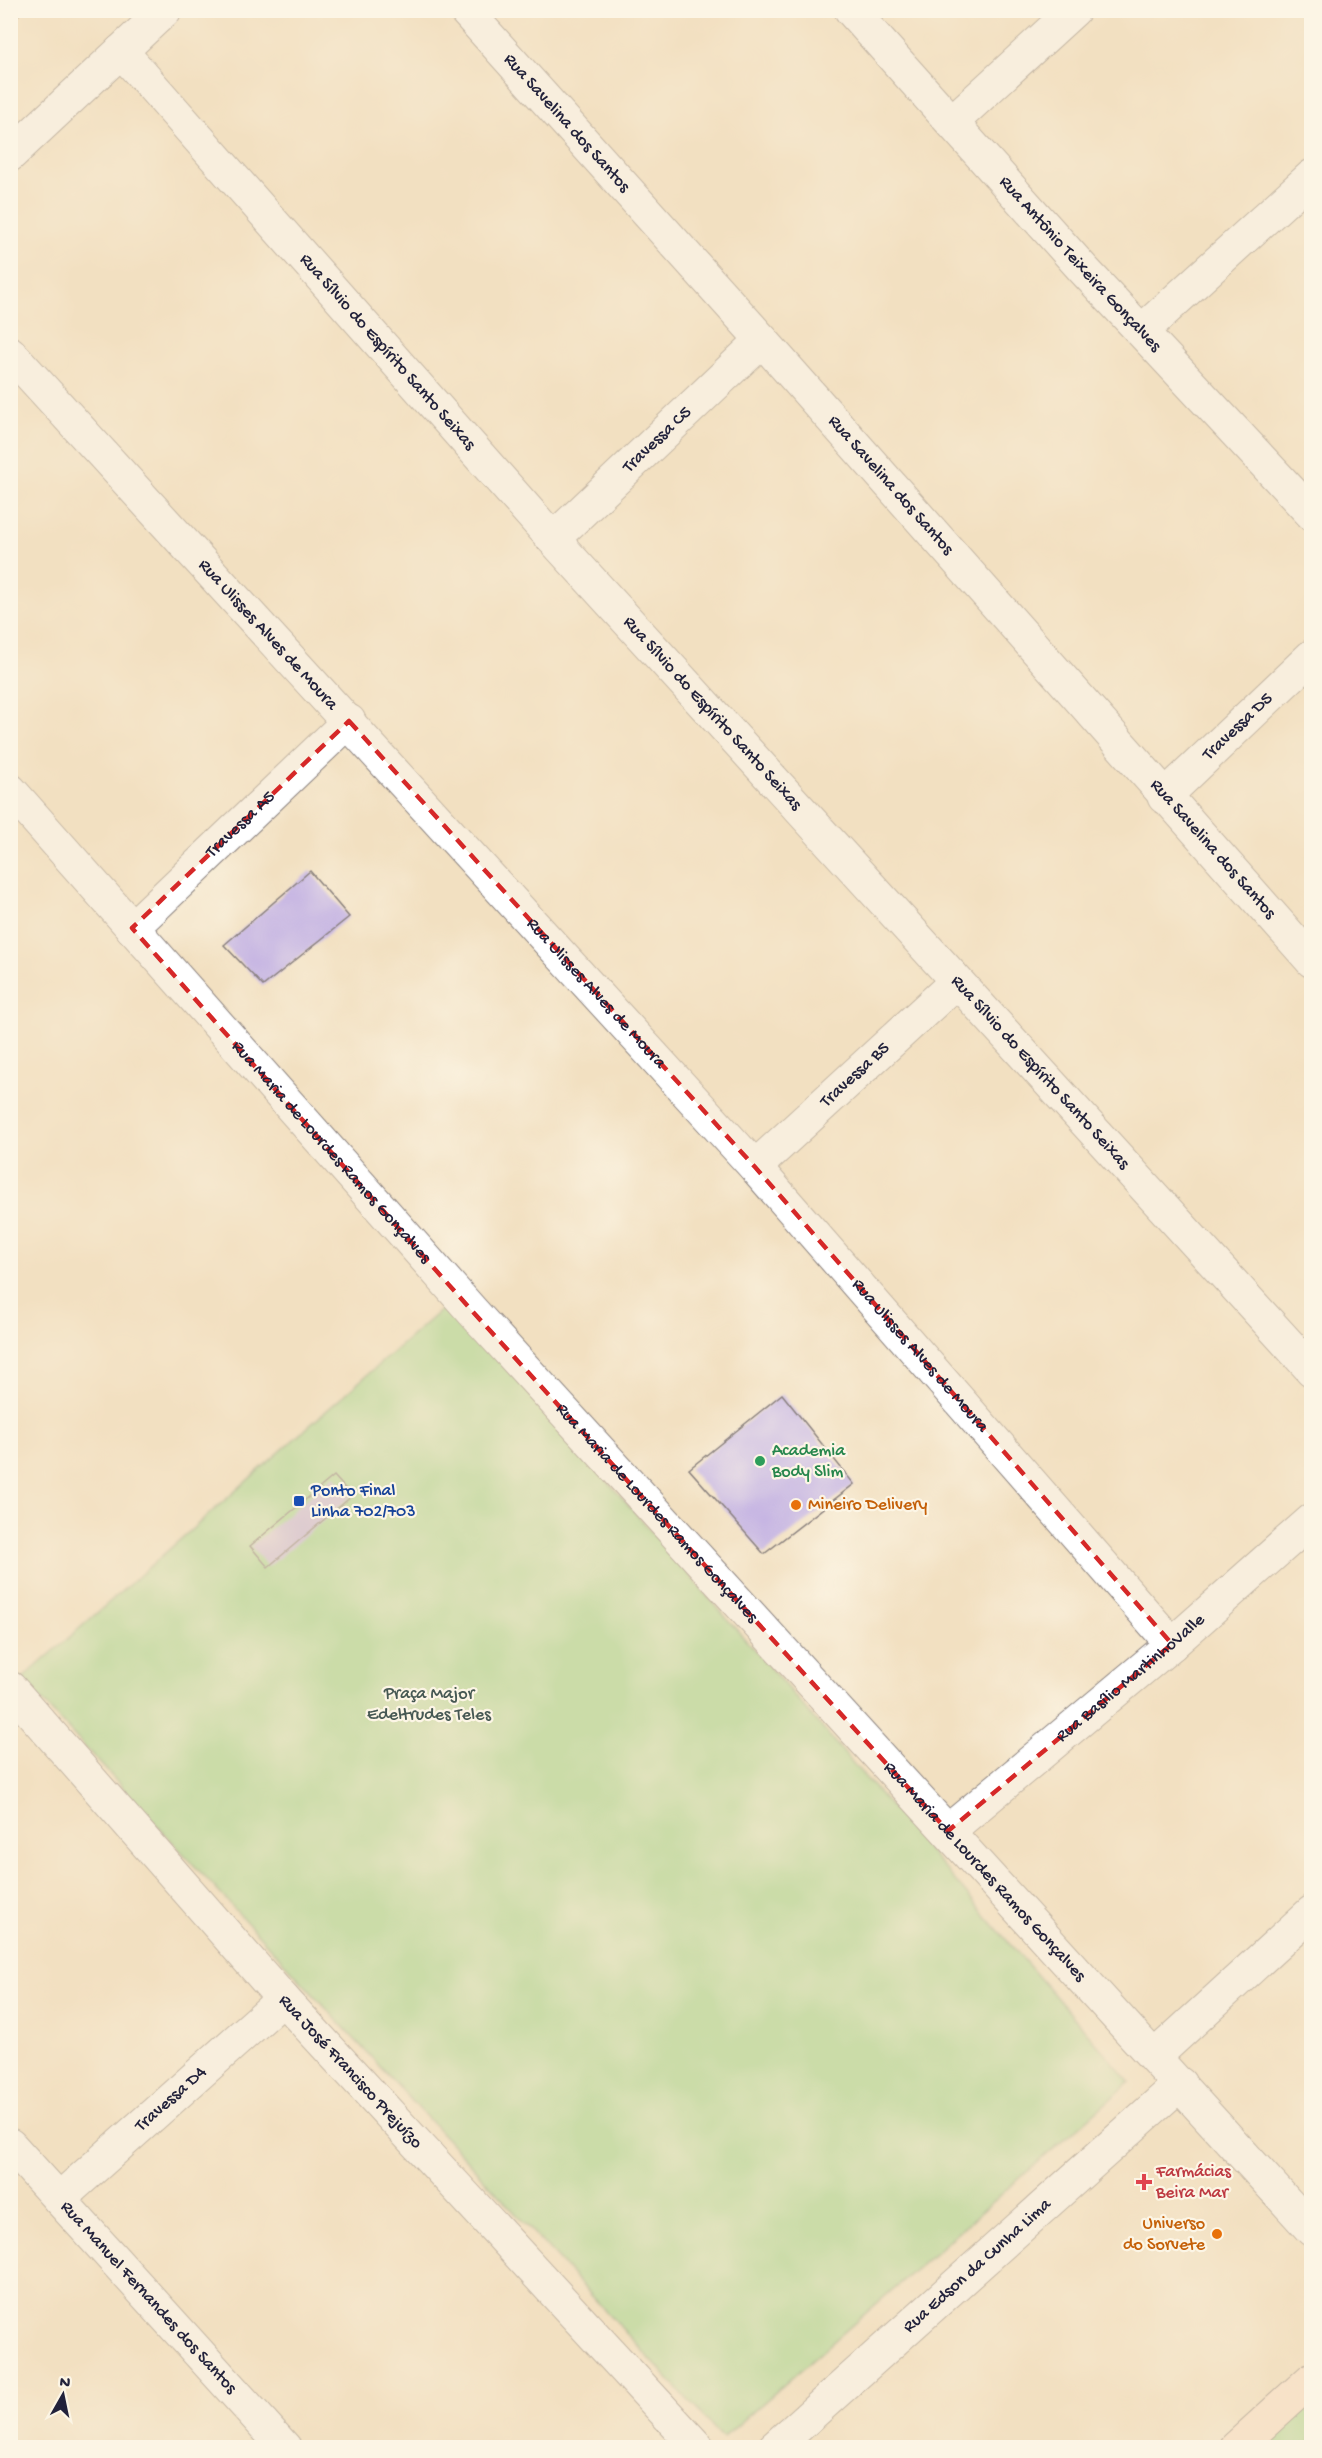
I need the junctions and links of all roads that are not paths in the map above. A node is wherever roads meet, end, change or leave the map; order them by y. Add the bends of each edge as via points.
1 (165, 10) edge
2 (465, 10) edge
3 (851, 10) edge
4 (1074, 10) edge
5 (121, 51) junction
6 (952, 122) junction
7 (10, 155) edge
8 (1311, 176) edge
9 (1142, 331) junction
10 (762, 340) junction
11 (10, 353) edge
12 (1311, 514) edge
13 (553, 539) junction
14 (1311, 656) edge
15 (349, 721) junction
16 (10, 790) edge
17 (1164, 797) junction
18 (132, 928) junction
19 (1311, 961) edge
20 (956, 982) junction
21 (755, 1167) junction
22 (1311, 1370) edge
23 (1311, 1521) edge
24 (1172, 1644) junction
25 (10, 1688) edge
26 (948, 1831) junction
27 (1311, 1912) edge
28 (283, 1999) junction
29 (1155, 2056) junction
30 (1180, 2084) junction
31 (10, 2145) edge
32 (59, 2199) junction
33 (1311, 2230) edge
34 (1311, 2379) edge
35 (285, 2448) edge
36 (698, 2448) edge
37 (774, 2448) edge
38 (1236, 2448) edge

1 - 5 street
2 - 10 street, Rua Savelina dos Santos
3 - 6 street, Rua Antônio Teixeira Gonçalves
4 - 6 street
5 - 7 street
5 - 13 street, Rua Sílvio do Espírito Santo Seixas
6 - 9 street, Rua Antônio Teixeira Gonçalves
8 - 9 street
9 - 12 street, Rua Antônio Teixeira Gonçalves
10 - 13 street, Travessa C5
10 - 17 street, Rua Savelina dos Santos
11 - 15 street, Rua Ulisses Alves de Moura
13 - 20 street, Rua Sílvio do Espírito Santo Seixas
14 - 17 street, Travessa D5
15 - 18 street, Travessa A5
15 - 21 street, Rua Ulisses Alves de Moura
16 - 18 street, Rua Maria de Lourdes Ramos Gonçalves
17 - 19 street, Rua Savelina dos Santos
18 - 26 street, Rua Maria de Lourdes Ramos Gonçalves via 472,1312
20 - 21 street, Travessa B5
20 - 22 street, Rua Sílvio do Espírito Santo Seixas
21 - 24 street, Rua Ulisses Alves de Moura
23 - 24 street, Rua Basílio MartinhoValle
24 - 26 street, Rua Basílio MartinhoValle
25 - 28 street, Rua José Francisco Prejuízo
26 - 29 street, Rua Maria de Lourdes Ramos Gonçalves
27 - 29 street
28 - 32 street, Travessa D4
28 - 36 street, Rua José Francisco Prejuízo
29 - 30 street, Rua Maria de Lourdes Ramos Gonçalves
30 - 33 street, Rua Maria de Lourdes Ramos Gonçalves
30 - 37 street, Rua Edson da Cunha Lima
31 - 32 street, Rua Manuel Fernandes dos Santos
32 - 35 street, Rua Manuel Fernandes dos Santos
34 - 38 main road

